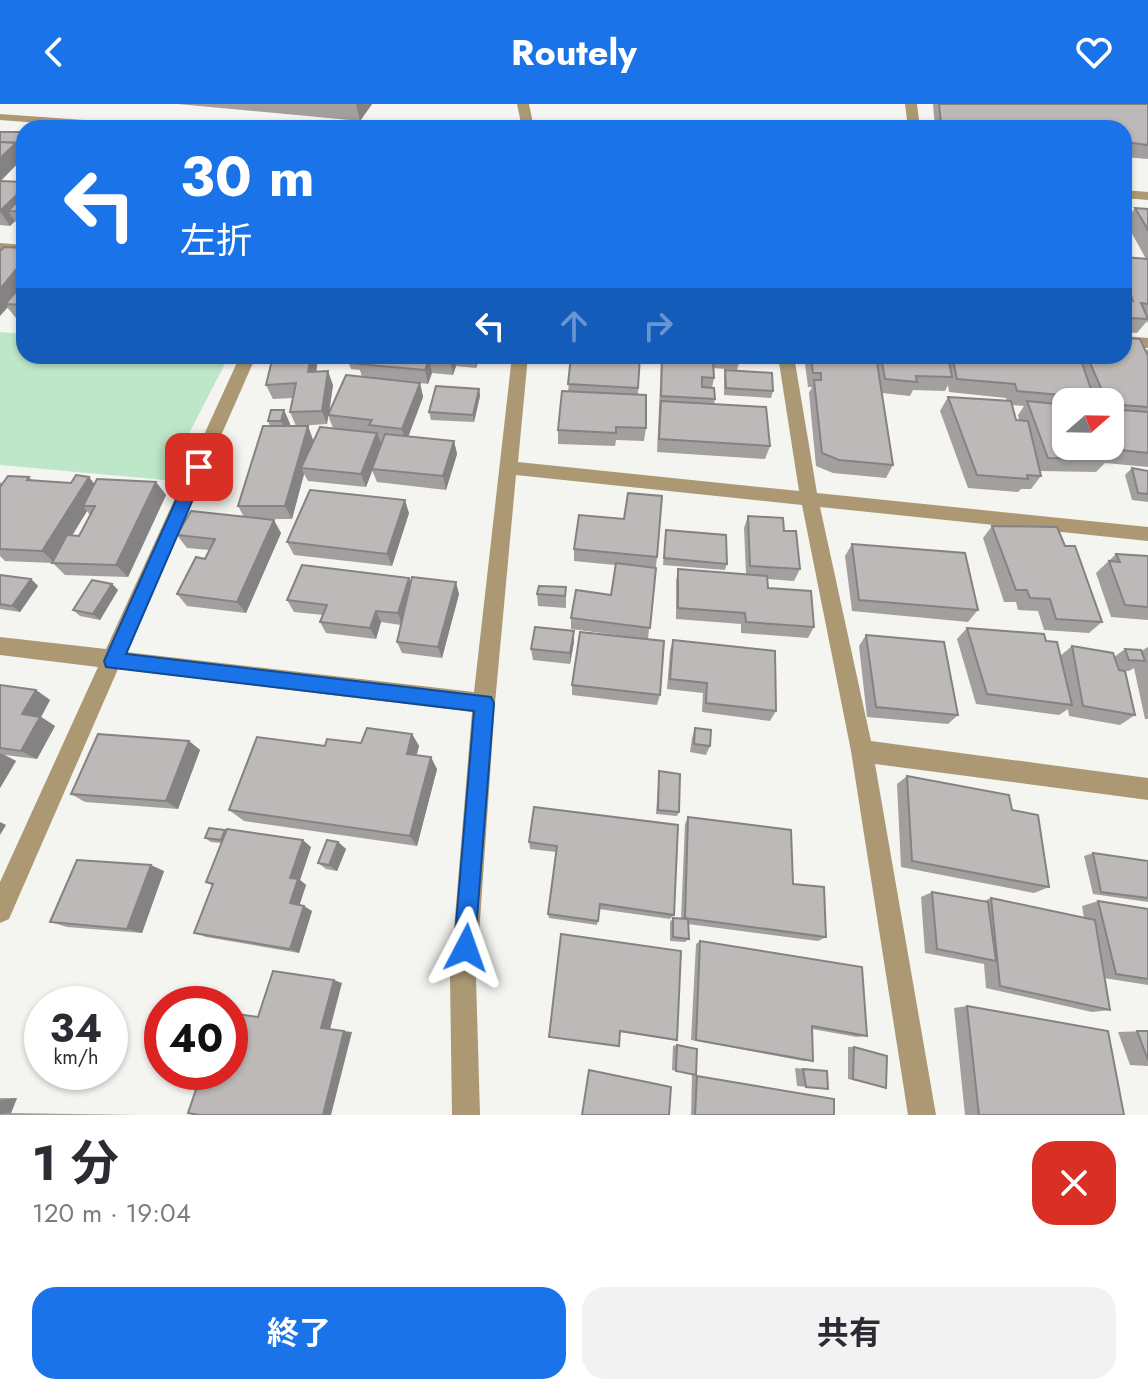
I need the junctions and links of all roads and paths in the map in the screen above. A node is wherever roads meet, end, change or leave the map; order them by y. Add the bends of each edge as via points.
1 (23, 104) edge
2 (2, 119) edge
3 (244, 364) edge
4 (519, 364) edge
5 (787, 364) edge
6 (508, 468) junction
7 (810, 502) junction
8 (1148, 534) edge
9 (0, 646) edge
10 (113, 661) junction
11 (484, 703) junction
12 (862, 751) junction
13 (1148, 789) edge
14 (0, 910) edge
15 (466, 1115) edge
16 (922, 1115) edge

1 - 2 street
3 - 10 street
4 - 6 street
5 - 7 street
6 - 7 street
6 - 11 street
7 - 8 street
7 - 12 street
9 - 10 street
10 - 11 street
10 - 14 street
11 - 15 street via 463,978
12 - 13 street
12 - 16 street

